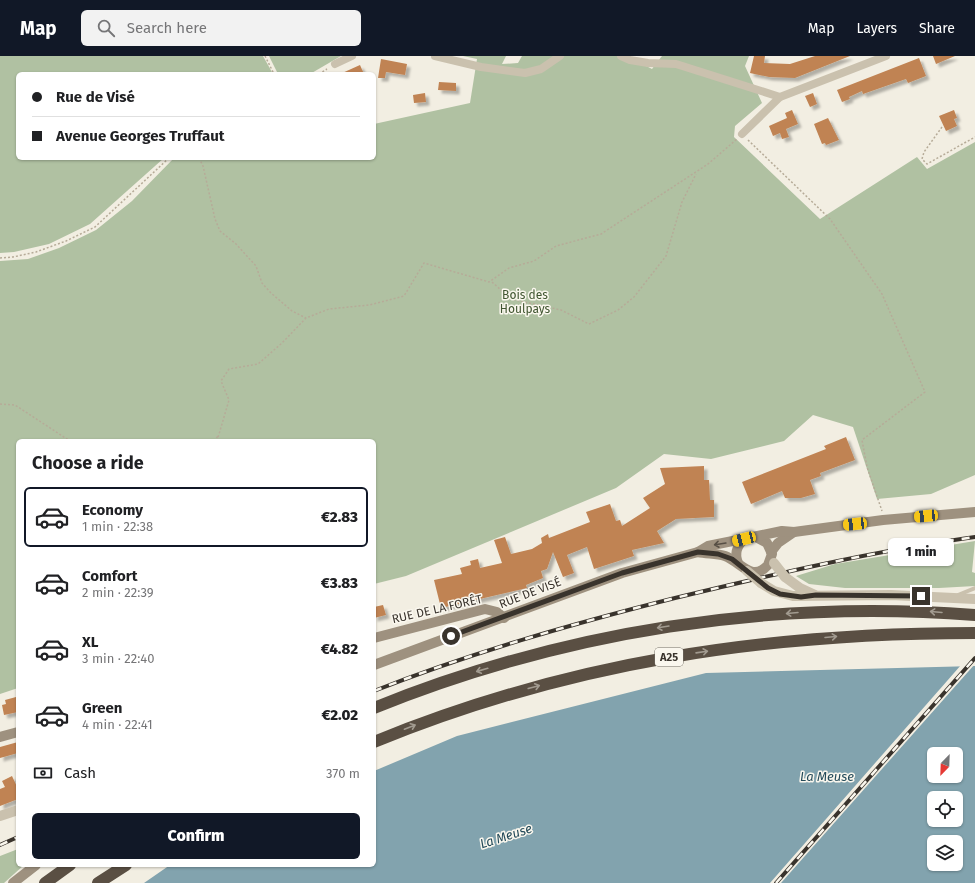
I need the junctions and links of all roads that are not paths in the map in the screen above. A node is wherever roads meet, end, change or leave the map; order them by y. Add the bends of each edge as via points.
1 (352, 56) edge
2 (435, 56) edge
3 (560, 56) edge
4 (621, 56) edge
5 (886, 56) edge
6 (335, 64) road end
7 (780, 97) junction
8 (742, 134) road end
9 (975, 512) edge
10 (794, 532) junction
11 (756, 537) junction
12 (744, 539) junction
13 (698, 552) junction
14 (771, 559) junction
15 (738, 563) junction
16 (746, 571) junction
17 (975, 588) edge
18 (816, 595) junction
19 (952, 597) junction
20 (975, 599) edge
21 (975, 615) edge
22 (504, 618) junction
23 (975, 633) edge
24 (376, 637) edge
25 (376, 664) edge
26 (376, 707) edge
27 (16, 733) edge
28 (0, 737) edge
29 (376, 741) edge
30 (16, 811) edge
31 (0, 816) edge
32 (33, 867) edge
33 (67, 867) edge
34 (123, 867) edge
35 (13, 883) edge
36 (45, 883) edge
37 (98, 883) edge

1 - 6 street
2 - 3 street via 481,67 525,73 541,69
4 - 7 street via 630,60 676,64
5 - 7 street
7 - 8 street
9 - 10 main road, RUE DE VISÉ via 883,520
10 - 11 main road, RUE DE VISÉ via 782,531
10 - 14 main road, RUE DE VISÉ via 778,543
11 - 12 main road, RUE DE VISÉ
11 - 14 main road via 767,543
12 -> 13 main road, RUE DE VISÉ via 708,546
12 - 15 main road via 737,549
13 - 15 main road, RUE DE VISÉ via 718,554
13 - 22 main road, RUE DE VISÉ via 622,573 542,601
14 - 16 main road, RUE DE VISÉ via 757,572
14 - 18 street, bridge via 785,577
15 - 16 main road, RUE DE VISÉ
16 - 18 street, bridge via 774,592 801,597
17 - 19 lane
18 - 19 street
19 - 20 street
21 -> 26 highway via 900,610 811,611 685,624 566,647 448,680
22 - 24 main road, RUE DE LA FORÊT via 497,612 485,609
22 - 25 main road, RUE DE VISÉ
29 -> 23 highway, A25 via 455,710 631,663 751,645 812,639
27 - 28 main road
30 - 31 street
32 - 35 main road
33 - 36 highway
34 - 37 highway

